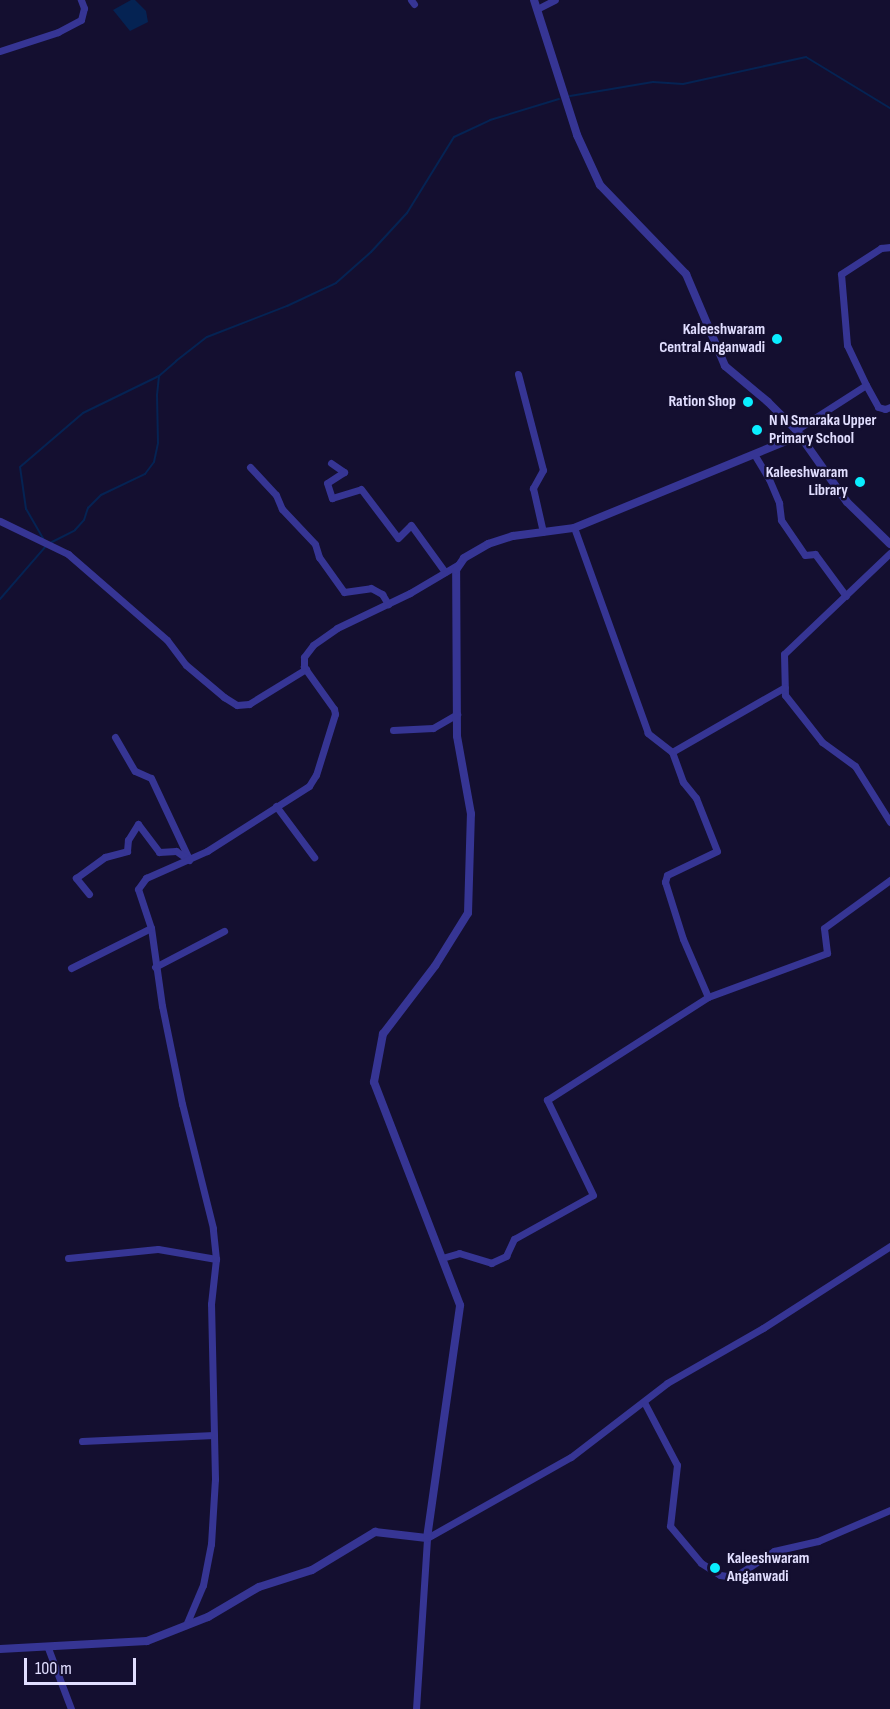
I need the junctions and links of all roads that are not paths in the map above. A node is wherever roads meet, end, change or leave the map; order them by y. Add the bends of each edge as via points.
1 (81, 0) edge
2 (534, 0) edge
3 (555, 0) edge
4 (537, 9) junction
5 (0, 51) edge
6 (890, 247) edge
7 (518, 374) dead end
8 (866, 385) junction
9 (890, 407) edge
10 (798, 433) junction
11 (754, 454) junction
12 (331, 463) dead end
13 (250, 467) dead end
14 (0, 521) edge
15 (574, 528) junction
16 (543, 532) junction
17 (890, 544) edge
18 (890, 554) edge
19 (459, 564) junction
20 (446, 572) junction
21 (846, 596) junction
22 (388, 604) junction
23 (306, 669) junction
24 (784, 687) junction
25 (457, 714) junction
26 (393, 730) dead end
27 (115, 737) dead end
28 (672, 752) junction
29 (276, 807) junction
30 (890, 822) edge
31 (314, 857) dead end
32 (189, 860) junction
33 (890, 880) edge
34 (89, 894) dead end
35 (151, 928) junction
36 (224, 931) dead end
37 (155, 967) junction
38 (72, 968) dead end
39 (708, 997) junction
40 (890, 1246) edge
41 (69, 1258) dead end
42 (442, 1258) junction
43 (216, 1259) junction
44 (644, 1402) junction
45 (214, 1435) junction
46 (82, 1441) dead end
47 (890, 1510) edge
48 (427, 1538) junction
49 (186, 1625) junction
50 (48, 1648) junction
51 (0, 1649) edge
52 (71, 1709) edge
53 (416, 1709) edge

1 - 5 street via 81,20
2 - 4 street
3 - 4 street
4 - 10 street via 577,135 600,185 686,274 725,366
6 - 8 street via 880,248 841,274 848,345
7 - 16 street via 543,470 533,488
8 - 9 street via 878,407
8 - 10 street
10 - 11 street
10 - 17 street via 848,502
11 - 15 street
11 - 21 street via 770,479 781,520 805,555 815,554
12 - 20 street via 344,472 327,483 332,498 361,489 398,538 411,525
13 - 22 street via 315,544 319,557 344,592 371,588 382,594
14 - 23 street via 68,554 167,640 186,664 237,705 249,704
15 - 16 street
15 - 28 street via 648,733
16 - 19 street via 488,544
18 - 21 street
19 - 20 street
19 - 25 street
20 - 22 street
21 - 24 street via 784,654
22 - 23 street via 337,628 313,645 304,657
23 - 29 street via 334,709 335,717 312,782
24 - 28 street
24 - 30 street via 785,695 822,742 855,766
25 - 26 street via 433,728
25 - 42 street via 457,736 471,814 468,913 435,966 383,1034 374,1082
27 - 32 street via 135,771 151,778
28 - 39 street via 717,851 667,875 665,882 683,939
29 - 31 street
29 - 32 street
32 - 34 street via 176,851 159,852 138,824 128,840 127,851 105,857 76,878
32 - 35 street via 141,883 138,889
33 - 39 street via 824,928 827,952
35 - 37 street
35 - 38 street
36 - 37 street
37 - 43 street via 182,1104 213,1228
39 - 42 street via 547,1100 593,1195 514,1239 506,1256 491,1263 459,1253
40 - 44 street via 763,1328 667,1383
41 - 43 street via 158,1249
42 - 48 street via 460,1305
43 - 45 street via 211,1322
44 - 47 street via 677,1465 670,1526 701,1563 720,1575 734,1577 774,1551 818,1541
44 - 48 street via 571,1457
45 - 46 street
45 - 49 street via 211,1544 203,1586
48 - 49 street via 375,1532 312,1570 259,1587 208,1617
48 - 53 street
49 - 50 street via 147,1641
50 - 51 street
50 - 52 street

